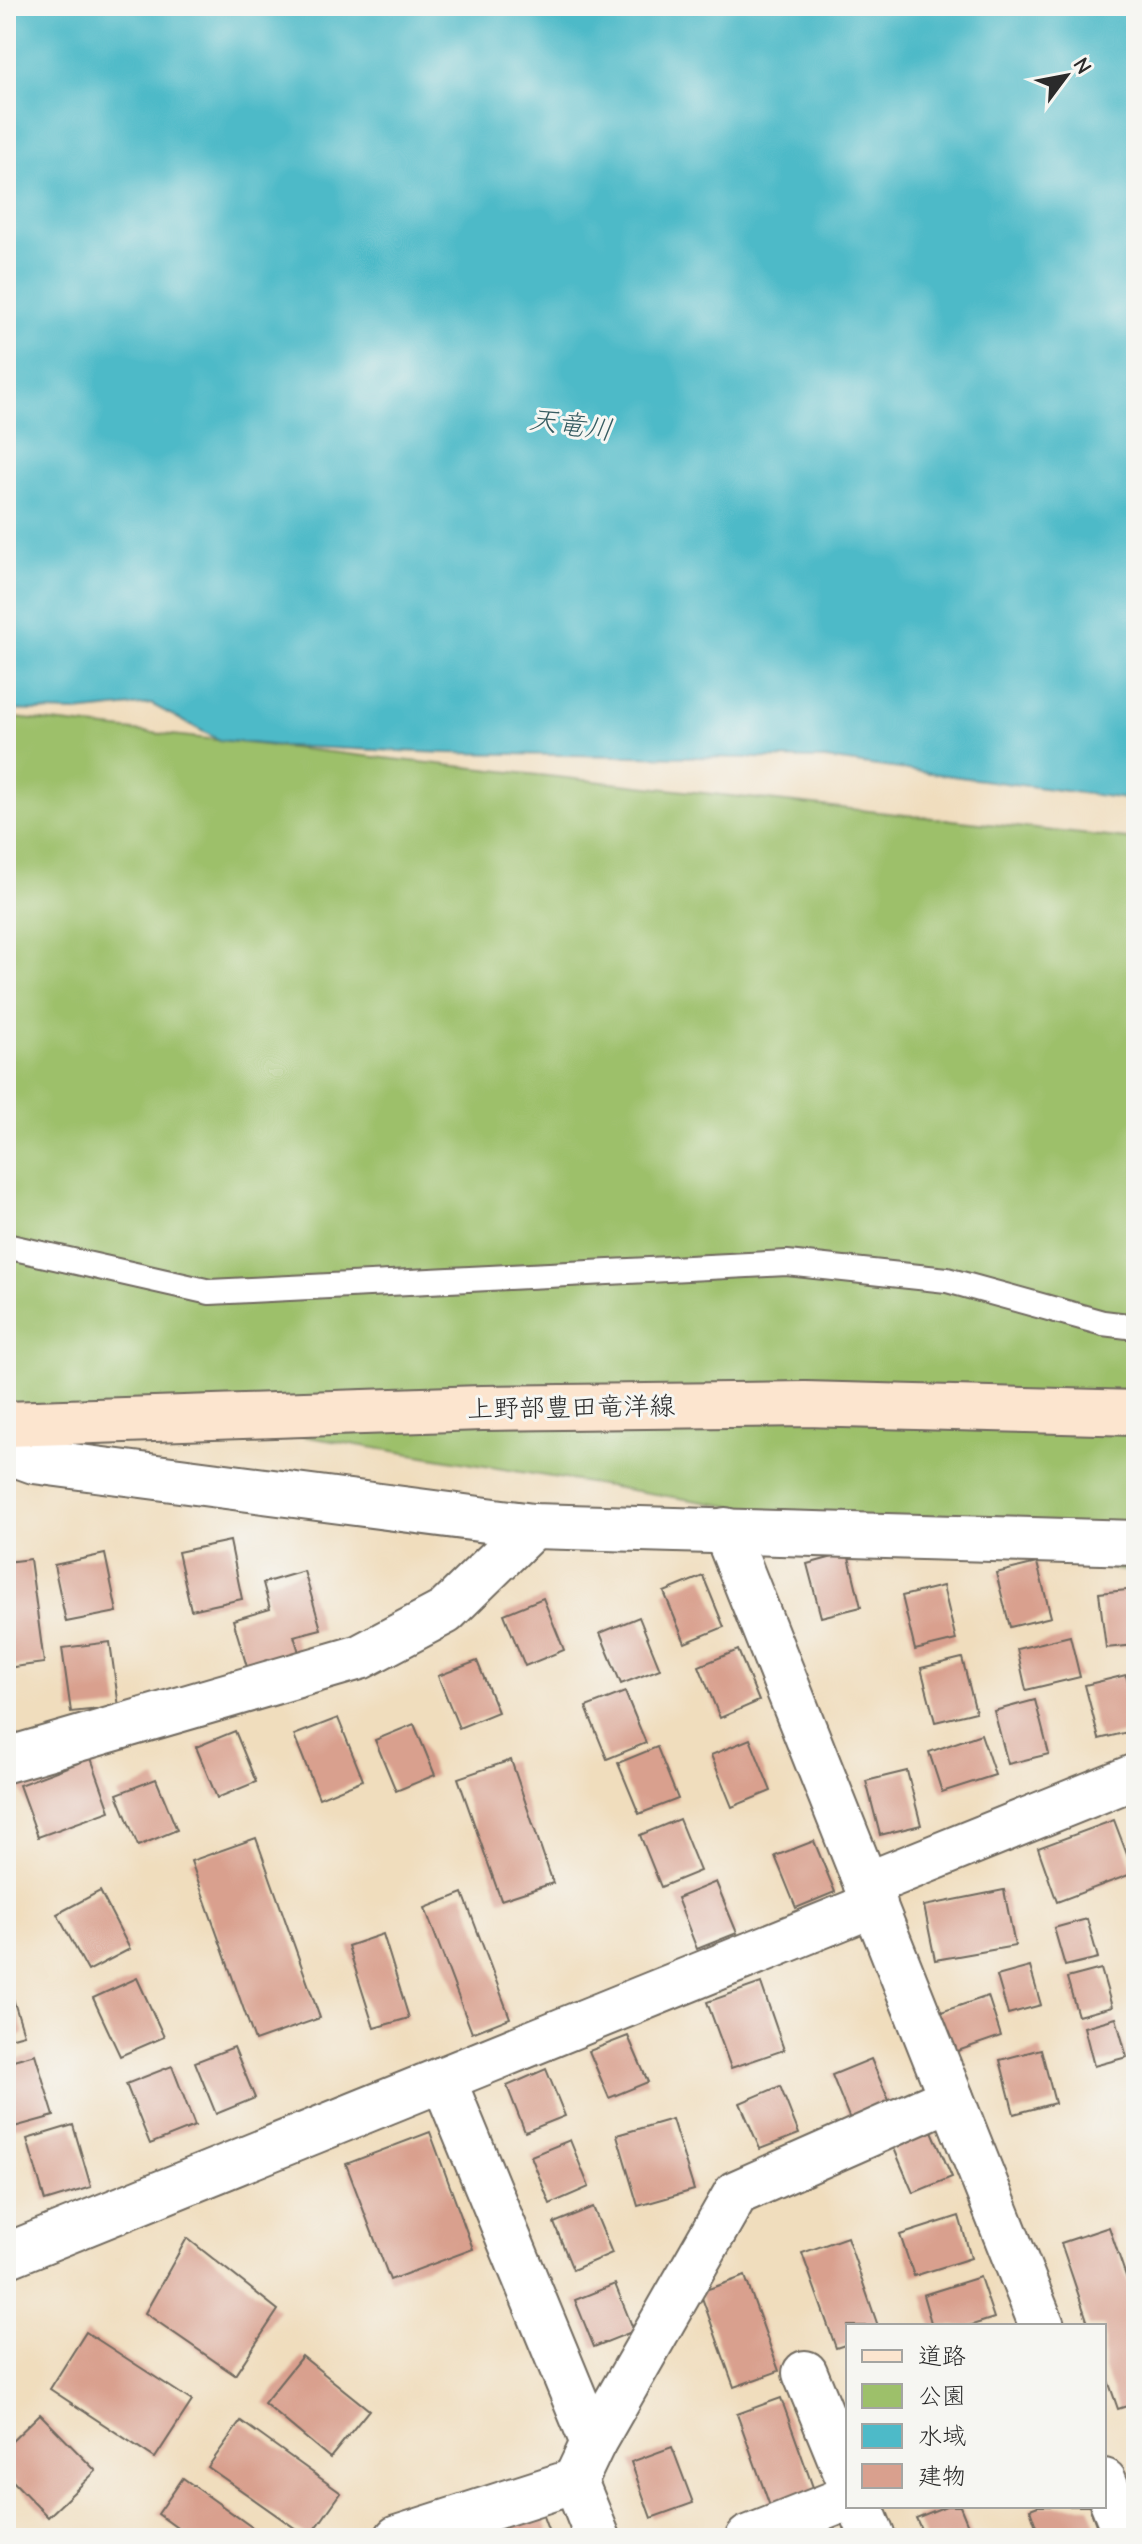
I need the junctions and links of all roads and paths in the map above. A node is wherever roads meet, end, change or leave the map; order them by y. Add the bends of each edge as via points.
1 (6, 1246) edge
2 (1136, 1327) edge
3 (1136, 1413) edge
4 (6, 1424) edge
5 (6, 1451) edge
6 (533, 1526) junction
7 (725, 1530) junction
8 (1136, 1543) edge
9 (6, 1760) edge
10 (1136, 1776) edge
11 (870, 1895) junction
12 (443, 2079) junction
13 (951, 2098) junction
14 (6, 2256) edge
15 (1041, 2324) edge
16 (805, 2373) dead end
17 (584, 2462) junction
18 (846, 2473) edge
19 (1106, 2486) edge
20 (846, 2499) edge
21 (861, 2508) edge
22 (397, 2538) edge
23 (598, 2538) edge
24 (748, 2538) edge
25 (873, 2538) edge
26 (1127, 2538) edge

1 - 2 lane via 210,1292 787,1263 947,1280 1103,1323
3 - 4 main road, 上野部豊田竜洋線 via 805,1404 482,1408
5 - 6 street via 34,1461
6 - 7 street
6 - 9 street via 445,1612 360,1657
7 - 8 street
7 - 11 street
10 - 11 street
11 - 12 street
11 - 13 street
12 - 14 street
12 - 17 street
13 - 15 street
13 - 17 street via 736,2193
16 - 18 street
17 - 22 street
17 - 23 street
19 - 26 street
20 - 24 street
21 - 25 street

